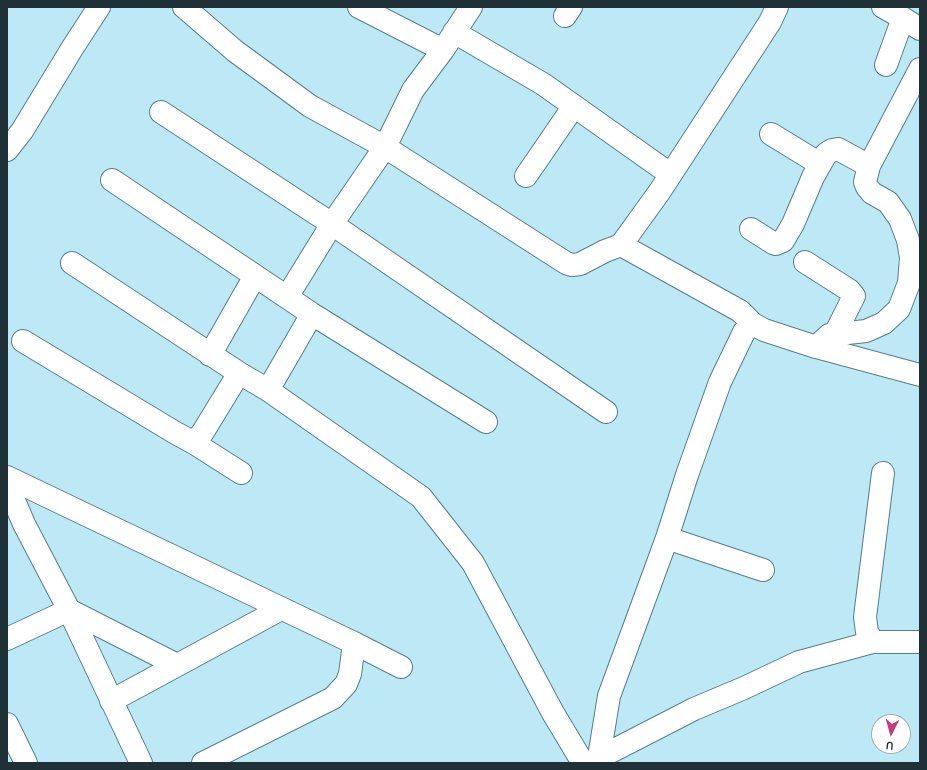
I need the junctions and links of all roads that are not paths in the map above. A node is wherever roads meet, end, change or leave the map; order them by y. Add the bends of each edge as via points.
1 (99, 7) edge
2 (184, 7) edge
3 (359, 7) edge
4 (471, 7) edge
5 (777, 7) edge
6 (882, 7) edge
7 (911, 24) edge
8 (449, 41) junction
9 (886, 65) dead end
10 (920, 69) edge
11 (574, 106) junction
12 (161, 112) dead end
13 (771, 134) dead end
14 (385, 147) junction
15 (7, 150) edge
16 (820, 164) junction
17 (869, 166) junction
18 (670, 174) junction
19 (526, 176) dead end
20 (112, 180) dead end
21 (332, 224) junction
22 (751, 229) dead end
23 (621, 245) junction
24 (805, 262) dead end
25 (72, 264) dead end
26 (256, 276) junction
27 (286, 297) junction
28 (312, 314) junction
29 (753, 324) junction
30 (835, 334) junction
31 (23, 340) dead end
32 (816, 347) junction
33 (210, 354) junction
34 (239, 374) junction
35 (920, 375) edge
36 (268, 390) junction
37 (606, 412) dead end
38 (486, 422) dead end
39 (194, 443) junction
40 (241, 473) dead end
41 (883, 473) dead end
42 (7, 477) edge
43 (7, 484) edge
44 (667, 538) junction
45 (763, 570) dead end
46 (281, 609) junction
47 (70, 610) junction
48 (7, 639) edge
49 (874, 642) junction
50 (920, 642) edge
51 (354, 643) junction
52 (177, 665) junction
53 (401, 667) dead end
54 (111, 701) junction
55 (7, 724) edge
56 (590, 761) edge
57 (26, 763) edge
58 (141, 763) edge
59 (203, 763) edge

1 - 15 street via 22,131
2 - 14 street via 235,51 310,106
3 - 8 street
4 - 8 street
5 - 18 street via 770,22
6 - 7 street
7 - 9 street
8 - 11 street via 543,84
8 - 14 street via 412,90
10 - 17 street
11 - 18 street
11 - 19 street
12 - 21 street
13 - 16 street
14 - 21 street
14 - 23 street via 566,263 580,264
16 - 17 street via 826,154 838,149
16 - 22 street via 783,241 773,243
17 - 30 street via 865,182 867,187 888,202 900,219 908,240 911,258 909,283 899,309 884,323 866,331
18 - 23 street
20 - 26 street
21 - 27 street
21 - 37 street
23 - 29 street via 740,311
24 - 30 street via 849,290 854,296
25 - 33 street
26 - 27 street
26 - 33 street
27 - 28 street
28 - 36 street
28 - 38 street
29 - 32 street
29 - 44 street via 744,332 720,382
30 - 32 street via 829,335
31 - 39 street
32 - 35 street
33 - 34 street
34 - 36 street
34 - 39 street
36 - 56 street via 421,497 473,563 553,713
39 - 40 street
41 - 49 street via 865,617 867,632
42 - 46 street
43 - 47 street via 24,524
44 - 45 street
44 - 56 street via 609,696
46 - 51 street
46 - 52 street
47 - 48 street
47 - 52 street
47 - 54 street
49 - 50 street
49 - 56 street via 798,662 694,708
51 - 53 street
51 - 59 street via 350,674 346,684 333,698
52 - 54 street
54 - 58 street
55 - 57 street

